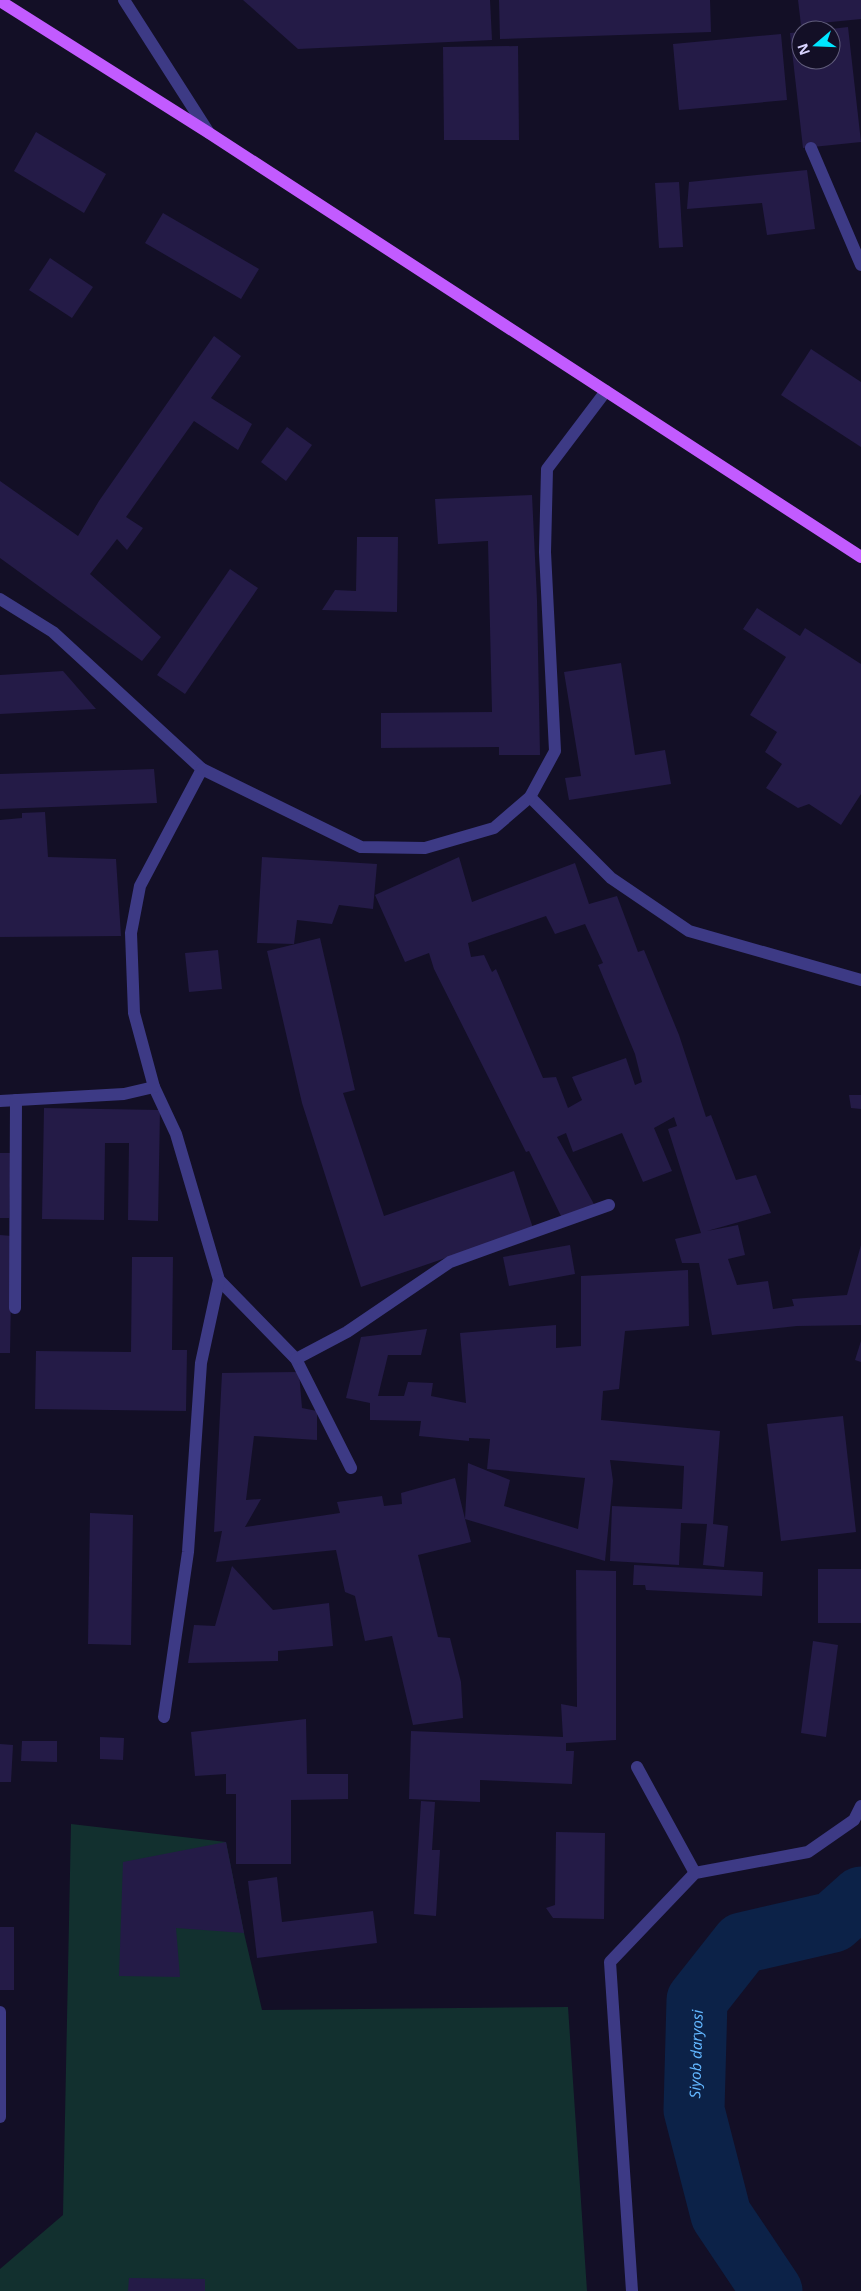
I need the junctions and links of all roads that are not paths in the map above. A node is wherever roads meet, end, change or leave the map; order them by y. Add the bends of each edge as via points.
1 (124, 0) edge
2 (0, 1) edge
3 (209, 132) junction
4 (811, 148) dead end
5 (861, 265) edge
6 (606, 391) junction
7 (860, 552) edge
8 (0, 599) edge
9 (202, 768) junction
10 (530, 797) junction
11 (861, 980) edge
12 (154, 1087) junction
13 (16, 1100) junction
14 (0, 1102) edge
15 (609, 1205) dead end
16 (219, 1280) junction
17 (15, 1308) dead end
18 (296, 1359) junction
19 (351, 1468) dead end
20 (164, 1717) dead end
21 (637, 1767) dead end
22 (861, 1806) edge
23 (695, 1873) junction
24 (0, 2012) edge
25 (0, 2117) edge
26 (632, 2291) edge

1 - 3 street
2 - 3 main road
3 - 6 main road
4 - 5 street
6 - 7 main road
6 - 10 street via 546,469 545,552 555,752
8 - 9 street via 53,632
9 - 10 street via 362,847 425,848 494,828
9 - 12 street via 140,886 131,933 134,1013
10 - 11 street via 611,878 689,930
12 - 13 street via 124,1094
12 - 16 street via 176,1134
13 - 14 street
13 - 17 street
15 - 18 street via 450,1262 347,1332
16 - 18 street
16 - 20 street via 201,1363 188,1552
18 - 19 street
21 - 23 street
22 - 23 street via 854,1820 808,1852
23 - 26 street via 610,1962
24 - 25 street

